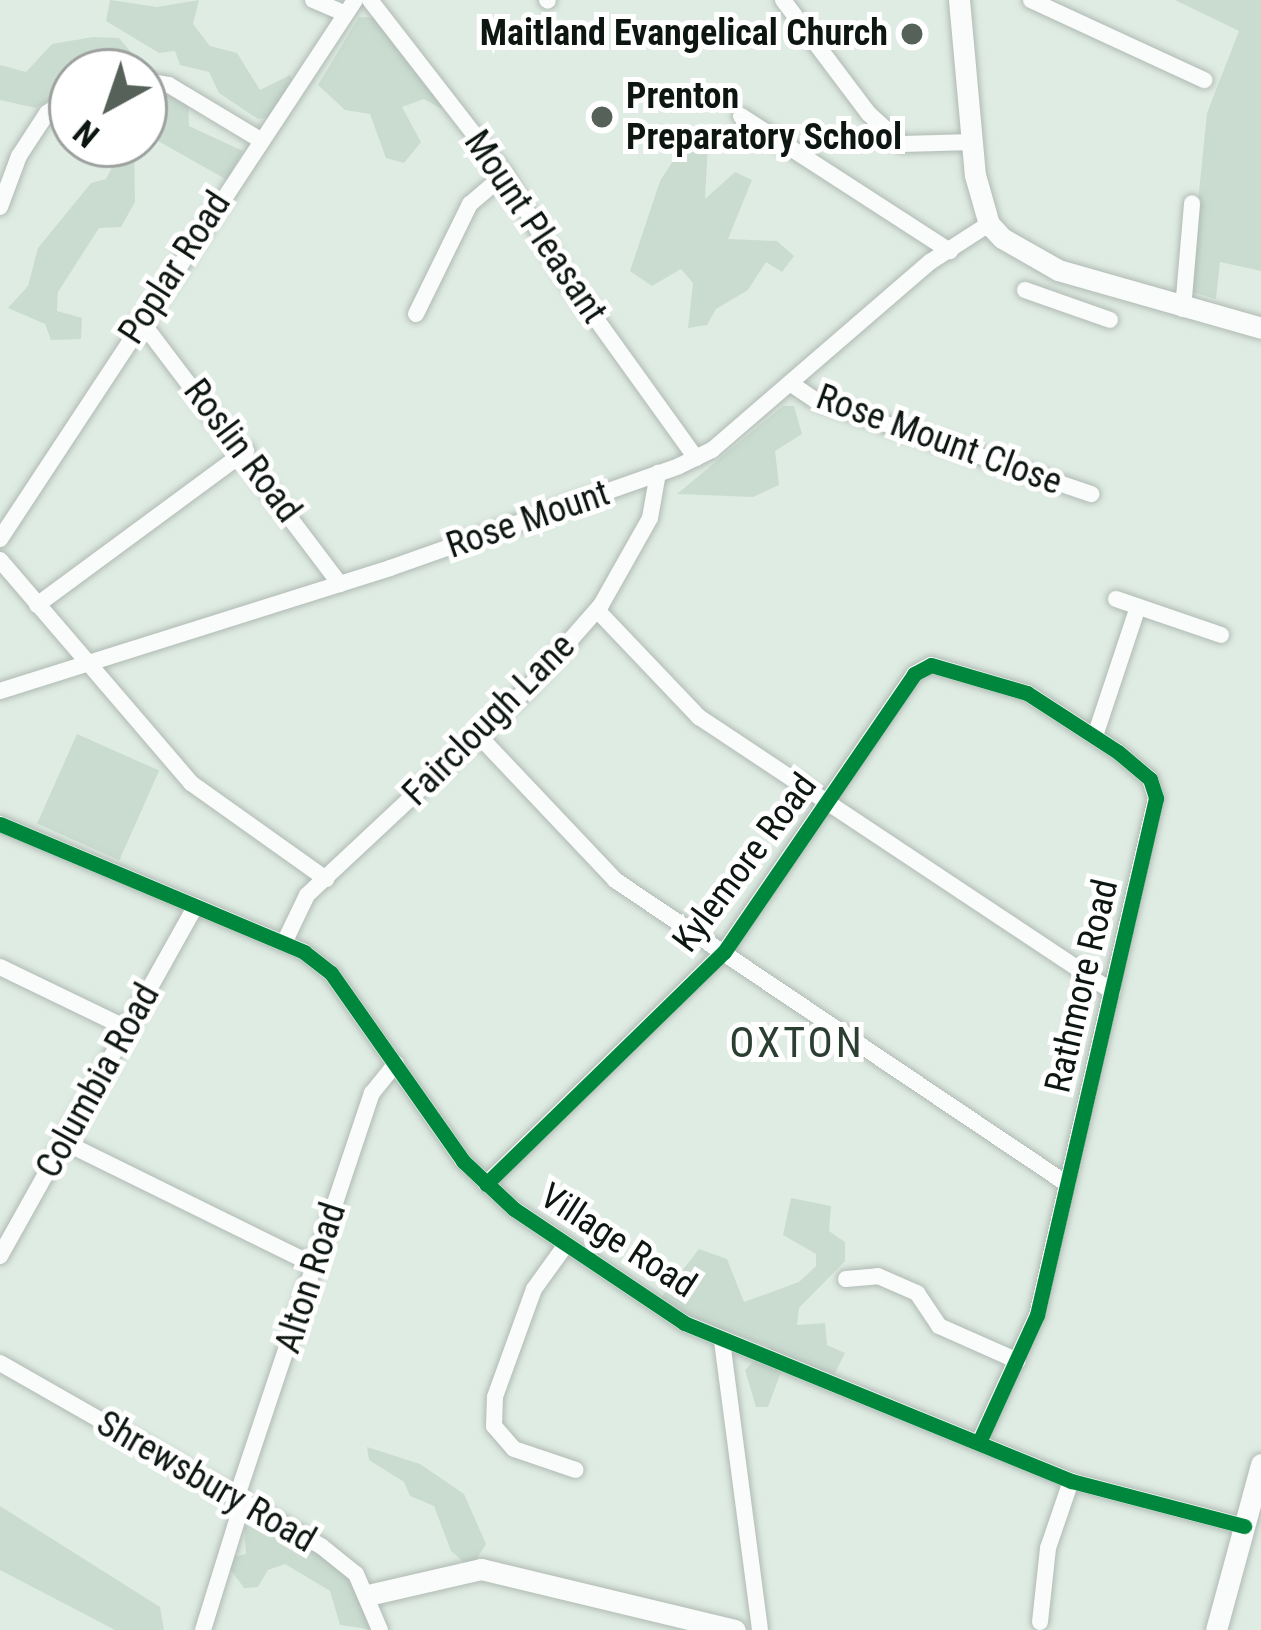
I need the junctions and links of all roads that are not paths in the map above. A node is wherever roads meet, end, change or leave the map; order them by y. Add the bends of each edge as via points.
1 (313, 0) edge
2 (370, 0) edge
3 (783, 0) edge
4 (958, 0) edge
5 (1031, 0) edge
6 (349, 6) edge
7 (1178, 69) junction
8 (1204, 80) dead end
9 (168, 85) edge
10 (1170, 86) dead end
11 (48, 112) edge
12 (741, 116) dead end
13 (260, 139) junction
14 (973, 142) junction
15 (505, 174) junction
16 (1192, 202) dead end
17 (0, 206) edge
18 (989, 224) junction
19 (950, 251) junction
20 (1058, 269) junction
21 (1025, 290) dead end
22 (1049, 298) junction
23 (1183, 309) junction
24 (416, 314) dead end
25 (1110, 320) dead end
26 (141, 321) junction
27 (1261, 328) edge
28 (790, 383) junction
29 (246, 452) junction
30 (695, 458) junction
31 (658, 473) junction
32 (1090, 494) dead end
33 (0, 539) edge
34 (0, 560) edge
35 (340, 584) junction
36 (1116, 599) dead end
37 (37, 605) junction
38 (1138, 607) junction
39 (596, 610) junction
40 (1222, 634) dead end
41 (87, 663) junction
42 (931, 665) joint
43 (0, 691) edge
44 (479, 736) junction
45 (1095, 736) junction
46 (828, 804) junction
47 (0, 824) edge
48 (326, 879) junction
49 (196, 906) junction
50 (284, 943) junction
51 (724, 952) junction
52 (0, 967) edge
53 (1112, 991) junction
54 (128, 1029) junction
55 (396, 1063) junction
56 (64, 1142) junction
57 (486, 1184) junction
58 (1067, 1184) junction
59 (565, 1246) junction
60 (0, 1256) edge
61 (316, 1266) junction
62 (846, 1279) dead end
63 (722, 1341) junction
64 (1018, 1361) junction
65 (0, 1364) edge
66 (979, 1442) junction
67 (1261, 1464) edge
68 (576, 1471) dead end
69 (1071, 1481) junction
70 (239, 1502) junction
71 (1244, 1526) junction
72 (368, 1595) junction
73 (1040, 1622) dead end
74 (203, 1630) edge
75 (380, 1630) edge
76 (734, 1630) edge
77 (760, 1630) edge
78 (1216, 1630) edge

1 - 6 street
2 - 15 street, Mount Pleasant
3 - 14 street via 868,113 902,144
4 - 14 main road
5 - 7 street
6 - 13 street, Poplar Road
7 - 8 street
7 - 10 street
9 - 13 street
11 - 17 street
12 - 19 street
13 - 26 street, Poplar Road
14 - 18 main road
15 - 24 street via 470,204
15 - 30 street, Mount Pleasant via 563,273
16 - 23 street
18 - 19 street, Rose Mount
18 - 20 main road
19 - 28 street, Rose Mount
20 - 22 street
20 - 23 main road
21 - 22 street
22 - 25 street
23 - 27 main road
26 - 29 street, Roslin Road
26 - 33 street, Poplar Road
28 - 30 street, Rose Mount
28 - 32 street, Rose Mount Close via 815,400
29 - 35 street, Roslin Road
29 - 37 street
30 - 31 street, Rose Mount
31 - 35 street, Rose Mount
31 - 39 street, Fairclough Lane via 650,518
34 - 37 street
35 - 41 street, Rose Mount
36 - 38 street
37 - 41 street
38 - 40 street
38 - 45 street
39 - 44 street, Fairclough Lane
39 - 46 street via 699,717
41 - 43 street, Rose Mount
41 - 48 street via 190,783
42 - 45 street, Rathmore Road via 1027,693
42 - 46 street, Kylemore Road via 914,674
44 - 48 street, Fairclough Lane
44 - 51 street via 589,858
45 - 53 street, Rathmore Road via 1150,779 1156,798
46 - 51 street, Kylemore Road
46 - 53 street
47 - 49 street, Village Road
48 - 50 street, Fairclough Lane via 307,895
49 - 50 street, Village Road
49 - 54 street, Columbia Road
50 - 55 street, Village Road via 332,973
51 - 57 street, Kylemore Road
51 - 58 street
52 - 54 street
53 - 58 street, Rathmore Road
54 - 56 street, Columbia Road
55 - 57 street, Village Road
55 - 61 street, Alton Road via 372,1093
56 - 60 street, Columbia Road
56 - 61 street
57 - 59 street, Village Road
58 - 64 street, Rathmore Road
59 - 63 street, Village Road
59 - 68 street via 534,1289 495,1397 494,1426 514,1450
61 - 70 street, Alton Road
62 - 64 street via 878,1276 916,1293 939,1326
63 - 66 street, Village Road
63 - 77 street
64 - 66 street, Rathmore Road
65 - 70 street, Shrewsbury Road
66 - 69 street, Village Road
67 - 71 main road
69 - 71 street, Village Road
69 - 73 street via 1048,1548
70 - 72 street, Shrewsbury Road via 321,1546
70 - 74 street, Alton Road
71 - 78 main road
72 - 75 street, Shrewsbury Road
72 - 76 main road via 482,1569

